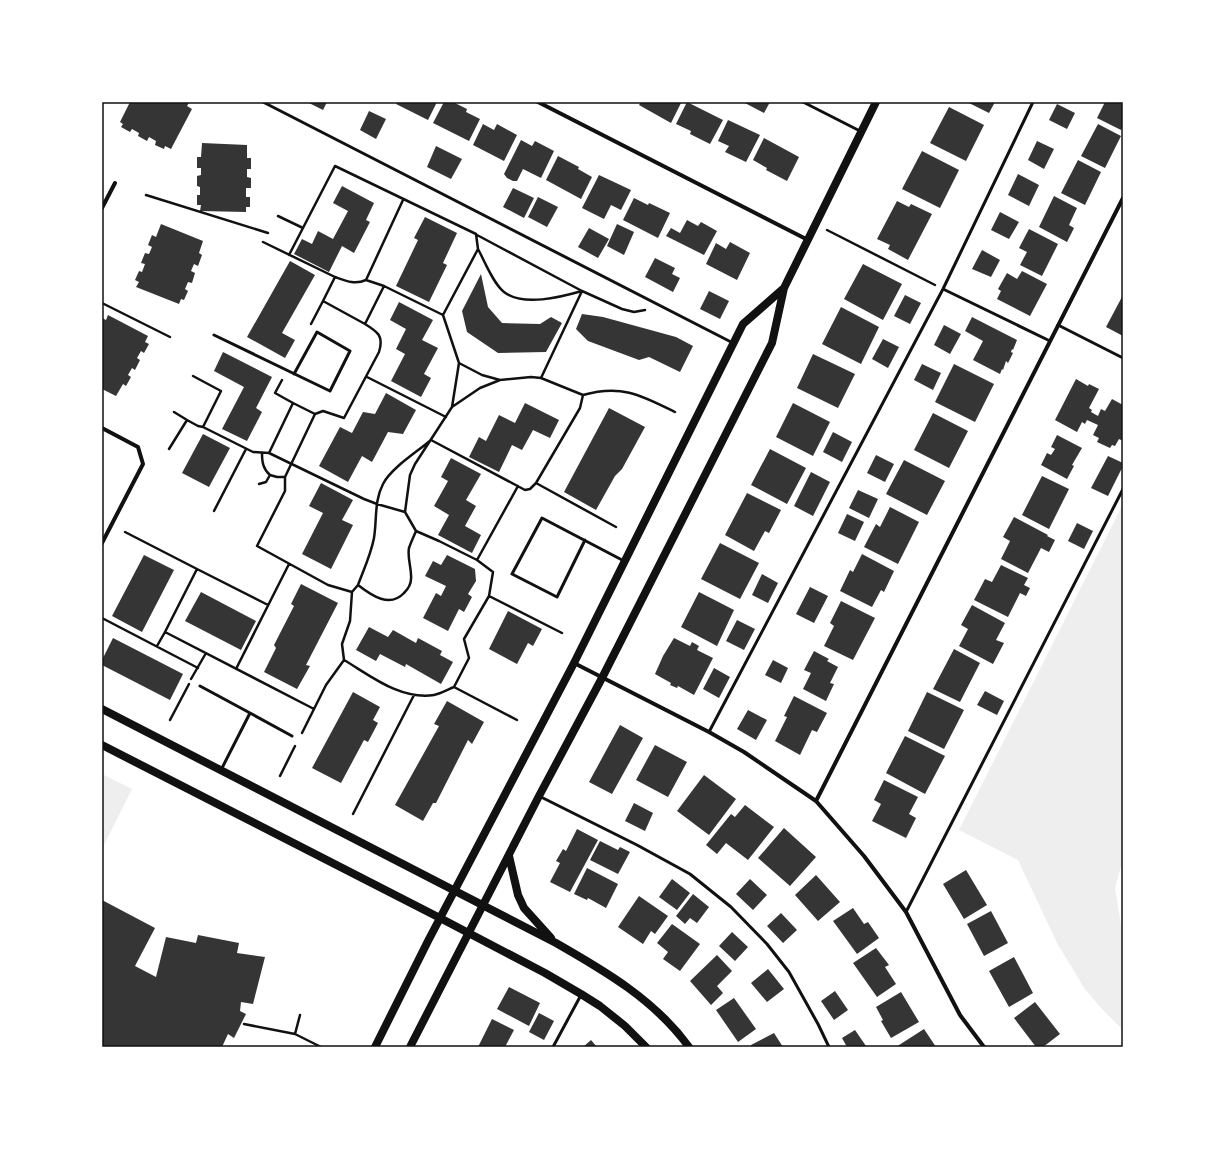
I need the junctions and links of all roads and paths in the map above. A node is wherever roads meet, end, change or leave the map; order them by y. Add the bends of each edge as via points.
1 (264, 102) edge
2 (538, 102) edge
3 (803, 102) edge
4 (876, 102) edge
5 (1033, 102) edge
6 (861, 132) junction
7 (115, 183) dead end
8 (146, 195) dead end
9 (1123, 198) edge
10 (403, 200) junction
11 (102, 208) edge
12 (278, 216) dead end
13 (816, 224) junction
14 (303, 228) junction
15 (268, 233) dead end
16 (476, 234) junction
17 (808, 240) junction
18 (263, 242) dead end
19 (478, 250) junction
20 (289, 255) junction
21 (335, 277) junction
22 (366, 280) junction
23 (384, 286) junction
24 (784, 288) junction
25 (943, 289) junction
26 (582, 291) junction
27 (323, 301) dead end
28 (102, 303) edge
29 (660, 306) junction
30 (443, 315) junction
31 (1058, 325) junction
32 (214, 335) dead end
33 (170, 337) dead end
34 (1050, 341) junction
35 (732, 343) junction
36 (1123, 358) edge
37 (459, 363) junction
38 (294, 374) junction
39 (193, 376) dead end
40 (367, 377) junction
41 (541, 378) junction
42 (500, 380) junction
43 (583, 395) junction
44 (452, 407) junction
45 (174, 412) dead end
46 (675, 412) dead end
47 (315, 414) junction
48 (446, 417) junction
49 (187, 420) junction
50 (203, 427) junction
51 (102, 428) edge
52 (431, 440) junction
53 (170, 449) dead end
54 (246, 449) junction
55 (262, 453) junction
56 (269, 453) junction
57 (292, 463) junction
58 (270, 475) junction
59 (285, 477) junction
60 (536, 483) junction
61 (259, 484) dead end
62 (518, 486) junction
63 (1123, 489) edge
64 (376, 504) junction
65 (214, 511) dead end
66 (405, 512) junction
67 (616, 527) dead end
68 (416, 531) junction
69 (125, 532) dead end
70 (585, 540) junction
71 (102, 544) edge
72 (477, 560) junction
73 (624, 561) junction
74 (289, 564) junction
75 (197, 569) junction
76 (358, 585) junction
77 (352, 592) junction
78 (489, 596) junction
79 (268, 605) junction
80 (102, 618) edge
81 (165, 632) junction
82 (562, 633) dead end
83 (158, 646) junction
84 (206, 653) junction
85 (344, 660) junction
86 (574, 663) junction
87 (198, 668) junction
88 (236, 669) junction
89 (602, 678) junction
90 (200, 686) dead end
91 (454, 687) junction
92 (414, 695) junction
93 (102, 709) edge
94 (314, 709) junction
95 (250, 713) junction
96 (170, 720) dead end
97 (518, 720) dead end
98 (709, 732) junction
99 (292, 736) dead end
100 (300, 736) dead end
101 (297, 743) dead end
102 (102, 745) edge
103 (221, 770) junction
104 (280, 776) dead end
105 (539, 796) junction
106 (816, 801) junction
107 (354, 814) dead end
108 (509, 856) junction
109 (454, 891) junction
110 (483, 906) junction
111 (906, 912) junction
112 (440, 918) junction
113 (468, 934) junction
114 (556, 942) junction
115 (581, 994) junction
116 (300, 1016) dead end
117 (244, 1024) dead end
118 (295, 1034) junction
119 (321, 1047) edge
120 (375, 1047) edge
121 (410, 1047) edge
122 (553, 1047) edge
123 (646, 1047) edge
124 (689, 1047) edge
125 (829, 1047) edge
126 (984, 1047) edge

1 - 29 lane
2 - 17 street
3 - 6 lane
4 - 6 main road
5 - 25 lane
6 - 13 main road
7 - 11 street
8 - 15 path
9 - 31 street
10 - 14 path via 335,166
10 - 16 path
10 - 22 path
12 - 14 path
13 - 17 main road
13 - 25 path
14 - 20 path
16 - 19 path
16 - 26 path
17 - 24 main road
18 - 20 path
19 - 26 path via 504,292 523,300 563,297
19 - 30 path
20 - 21 path
21 - 22 path via 352,282
21 - 27 path
22 - 23 path
23 - 30 path
23 - 40 path via 365,324 376,331 381,345
24 - 35 main road via 743,324
24 - 89 main road via 772,343
25 - 34 lane
25 - 98 lane
26 - 29 path via 634,312
26 - 41 path
28 - 33 path
29 - 35 lane
30 - 37 path
31 - 34 street
31 - 36 lane
32 - 38 lane
34 - 106 street
35 - 73 main road
37 - 42 path via 482,375
37 - 44 path
38 - 38 lane via 330,391 350,350 317,332
39 - 50 path via 221,391
40 - 47 path via 344,418 323,411
40 - 48 path
41 - 42 path
41 - 43 path
42 - 44 path via 480,388
43 - 46 path via 620,390 649,399
43 - 60 path via 580,408
44 - 48 path
45 - 49 path
47 - 56 path via 293,403
47 - 57 path
48 - 52 path
49 - 50 path
49 - 53 path
50 - 54 path
51 - 71 street via 138,447 143,464
52 - 62 path
52 - 64 path via 390,473 383,483
52 - 66 path via 414,464
54 - 55 path
54 - 65 path
55 - 56 path
55 - 58 path via 262,463
56 - 57 path
57 - 59 path
57 - 64 path
58 - 59 path
58 - 61 path via 266,482
59 - 74 path via 286,490 258,546
60 - 62 path via 530,489 524,490
60 - 67 path
62 - 72 path
63 - 111 lane
64 - 66 path
64 - 76 path via 374,537
66 - 68 path
68 - 72 path
68 - 76 path via 409,548 411,581 402,596 396,600 386,600 375,597
69 - 75 path
70 - 70 lane via 542,518 512,574 557,597
70 - 73 lane
72 - 78 path via 493,572
73 - 86 main road
74 - 77 path via 328,585
74 - 79 path
75 - 79 path
75 - 81 path
76 - 77 path
77 - 85 path via 350,621 342,644
78 - 82 path
78 - 91 path via 464,639 469,658
79 - 88 path
80 - 83 path
81 - 83 path
81 - 84 path
83 - 87 path
84 - 87 path
84 - 88 path
85 - 92 path via 389,687
85 - 94 path via 326,685
86 - 89 street
86 - 109 main road
87 - 96 path
88 - 94 path
89 - 98 street
89 - 105 main road
90 - 95 lane
91 - 92 path via 434,695
91 - 97 path
92 - 107 path
93 - 103 main road
94 - 100 path
95 - 99 lane
95 - 103 lane
98 - 106 street via 744,752
101 - 104 path
102 - 112 main road
103 - 109 main road
105 - 108 main road
105 - 125 lane via 637,844 690,874 731,907 767,944 789,972
106 - 111 street via 864,856
108 - 110 main road
108 - 114 main road via 524,908
109 - 110 main road
109 - 112 main road
110 - 113 main road
110 - 114 main road
111 - 126 street via 960,1015
112 - 113 main road
112 - 120 main road
113 - 115 main road
113 - 121 main road
114 - 124 main road via 634,991 660,1014
115 - 122 lane
115 - 123 main road via 625,1026
116 - 118 path
117 - 118 path
118 - 119 path

